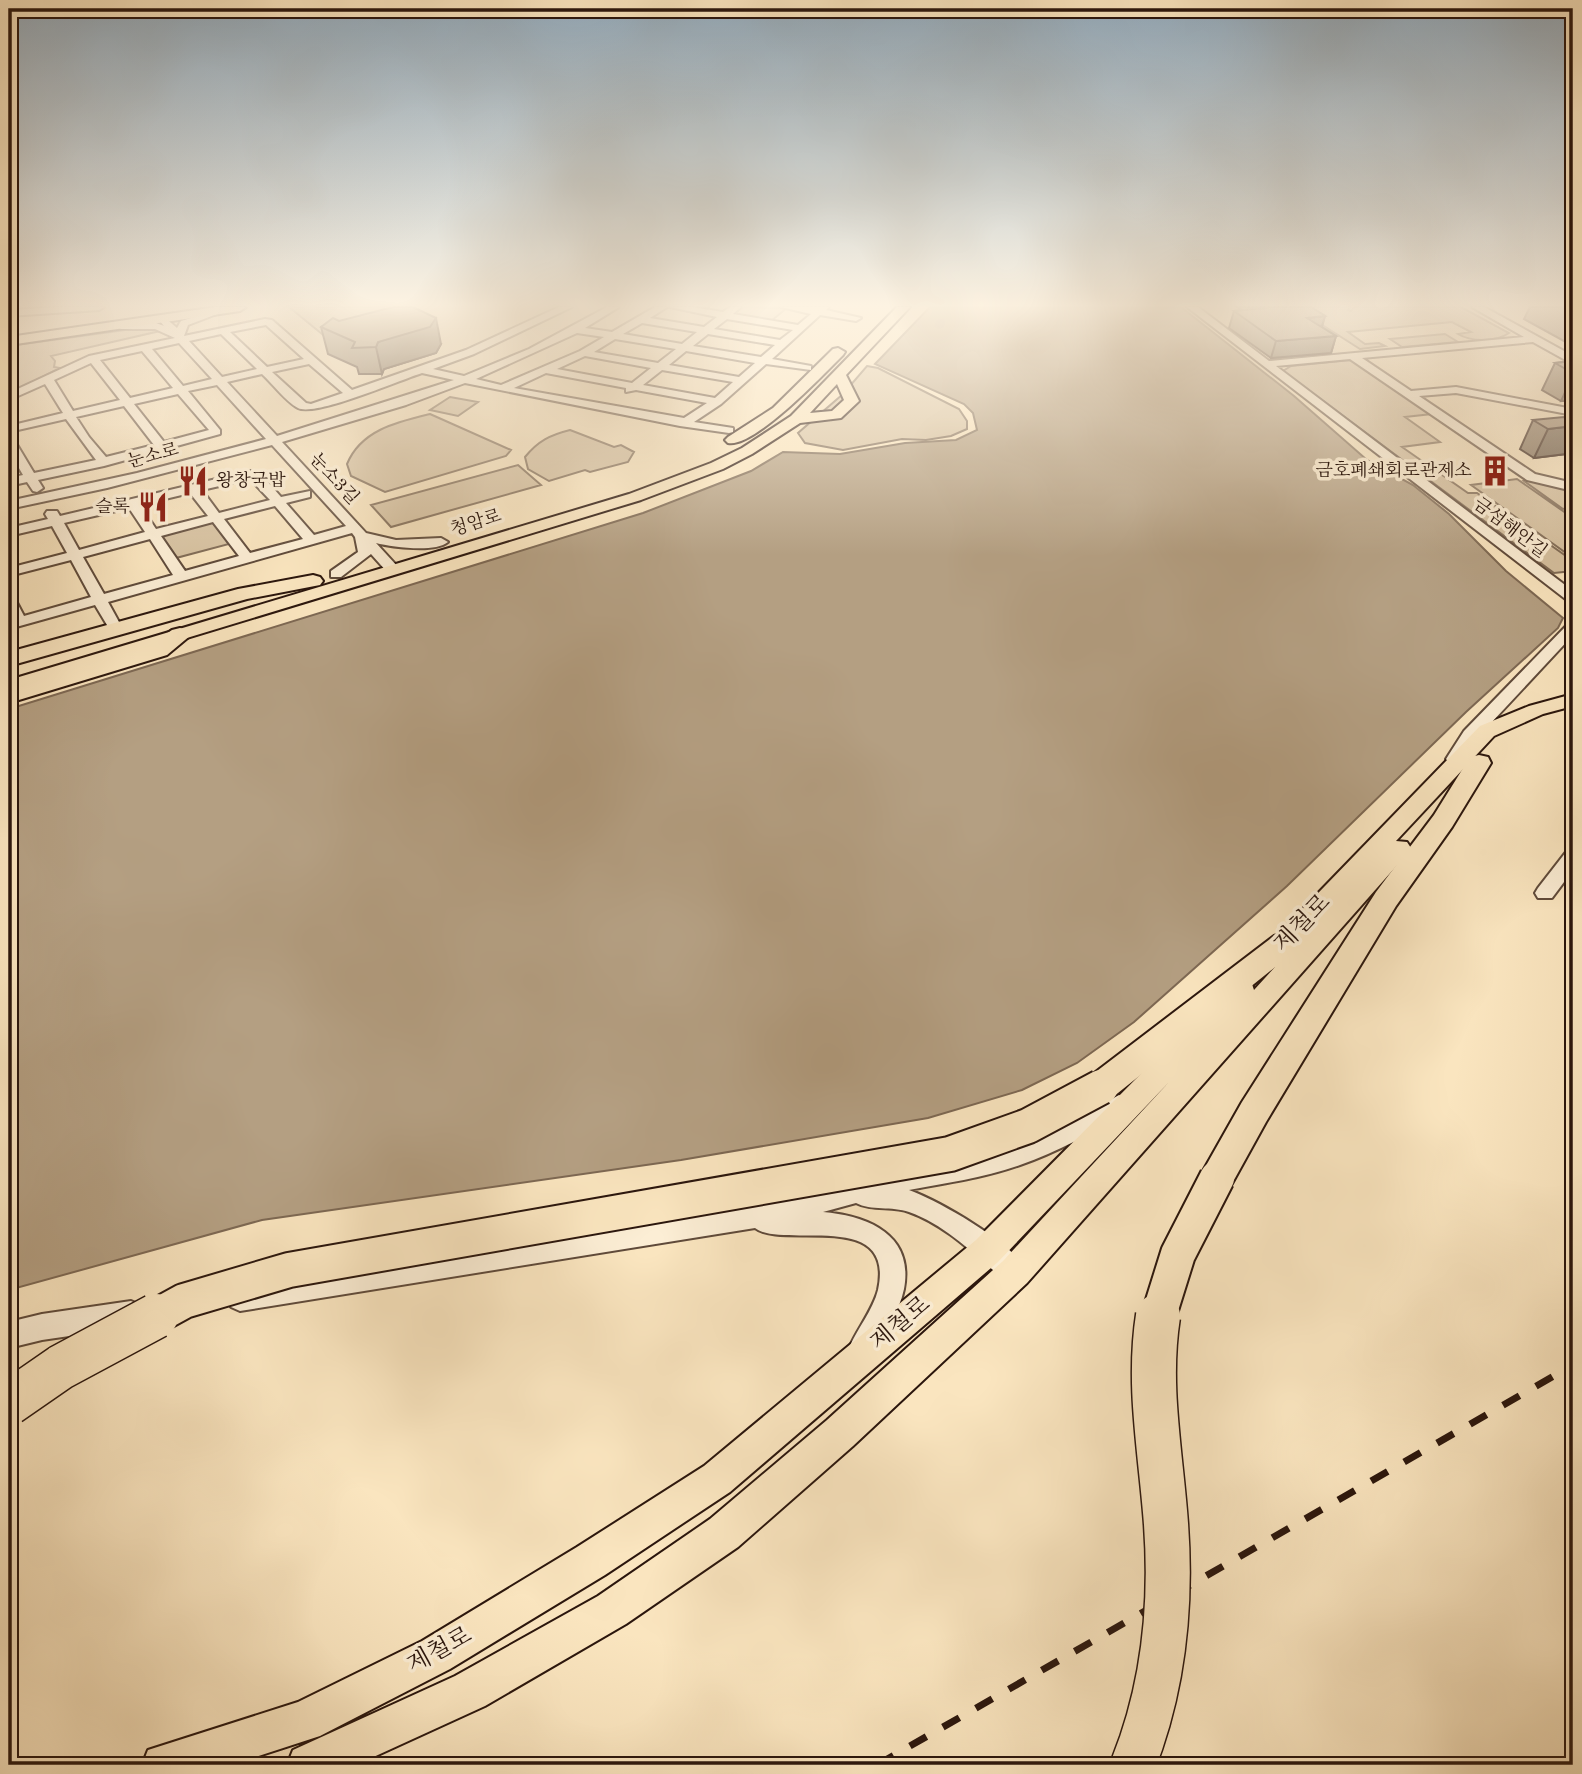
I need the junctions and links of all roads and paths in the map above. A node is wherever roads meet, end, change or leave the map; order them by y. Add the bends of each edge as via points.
1 (54, 390) edge
2 (117, 390) edge
3 (180, 390) joint
4 (228, 390) edge
5 (284, 390) edge
6 (345, 390) edge
7 (369, 390) edge
8 (433, 390) edge
9 (506, 390) edge
10 (630, 390) edge
11 (649, 390) edge
12 (732, 390) edge
13 (800, 390) edge
14 (824, 390) edge
15 (847, 390) edge
16 (1300, 390) edge
17 (1404, 390) edge
18 (1410, 394) junction
19 (352, 396) junction
20 (717, 402) junction
21 (127, 403) junction
22 (607, 408) junction
23 (1573, 412) edge
24 (251, 415) junction
25 (69, 416) junction
26 (359, 416) junction
27 (796, 419) junction
28 (679, 422) junction
29 (9, 429) edge
30 (729, 430) dead end
31 (9, 440) edge
32 (274, 440) junction
33 (162, 447) junction
34 (104, 462) junction
35 (197, 462) junction
36 (298, 466) junction
37 (30, 477) junction
38 (9, 481) edge
39 (1573, 486) edge
40 (194, 489) junction
41 (311, 489) junction
42 (43, 499) junction
43 (278, 501) junction
44 (133, 504) junction
45 (9, 505) edge
46 (216, 517) junction
47 (57, 522) junction
48 (9, 532) edge
49 (359, 532) junction
50 (153, 534) junction
51 (311, 540) junction
52 (442, 542) junction
53 (75, 555) junction
54 (247, 558) junction
55 (389, 565) junction
56 (9, 572) edge
57 (336, 574) junction
58 (181, 576) junction
59 (313, 581) junction
60 (1573, 598) edge
61 (101, 599) junction
62 (9, 600) edge
63 (112, 622) dead end
64 (14, 623) edge
65 (1573, 627) edge
66 (180, 635) junction
67 (9, 659) edge
68 (9, 671) edge
69 (9, 686) edge
70 (9, 696) edge
71 (1573, 700) edge
72 (1519, 720) junction
73 (1479, 763) junction
74 (1444, 777) junction
75 (1573, 857) edge
76 (1545, 893) dead end
77 (1284, 944) junction
78 (1144, 1091) junction
79 (829, 1200) junction
80 (736, 1221) junction
81 (1001, 1261) junction
82 (9, 1335) edge
83 (824, 1389) junction
84 (9, 1403) edge
85 (163, 1765) edge
86 (308, 1765) edge
87 (1133, 1765) edge

1 - 25 street
2 - 21 street
3 - 21 street
3 - 33 street via 216,432
4 - 24 street, 눈소3길
5 - 19 street via 304,408
6 - 19 street
7 - 19 street
8 - 26 street, 눈소로
9 - 22 street
10 - 22 street
11 - 20 street
12 - 20 street
13 - 52 main road, 청암로 via 748,432 675,467
14 - 27 main road, 청암로
15 - 27 main road via 852,401 836,415
16 - 60 street, 금섬해안길
17 - 18 street
18 - 23 street via 1456,390
18 - 39 street via 1531,477
20 - 28 street
21 - 25 street
21 - 33 street
22 - 28 street
24 - 26 street via 263,416 287,430
24 - 32 street, 눈소3길
24 - 35 street via 249,427 255,439
25 - 29 street
25 - 34 street
26 - 32 street, 눈소로
26 - 36 street via 300,439 295,447 302,457
27 - 55 main road, 청암로 via 747,451 686,479
28 - 30 street
31 - 37 street
32 - 35 street, 눈소로
32 - 36 street, 눈소3길
33 - 34 street
34 - 37 street
35 - 41 street via 268,452
35 - 42 street, 눈소로
36 - 41 street, 눈소3길
37 - 38 street
37 - 42 street
40 - 43 street via 257,475
40 - 44 street
40 - 46 street
41 - 43 street
41 - 49 street, 눈소3길
42 - 45 street, 눈소로
42 - 47 street
43 - 46 street
43 - 51 street
44 - 47 street
44 - 50 street
46 - 50 street
46 - 54 street
47 - 48 street
47 - 53 street
49 - 51 street
49 - 52 street via 396,544
49 - 55 street, 눈소3길
49 - 57 street via 365,553
50 - 53 street
50 - 58 street
51 - 54 street
52 - 55 main road, 청암로
53 - 56 street
53 - 61 street
54 - 58 street
55 - 57 main road, 청암로
55 - 66 main road, 청암로
57 - 59 main road, 청암로
58 - 61 street
59 - 67 highway via 245,593
59 - 68 main road, 청암로
61 - 63 street
61 - 64 street
62 - 64 street
65 - 74 street via 1470,735
66 - 69 main road, 청암로
66 - 70 highway via 159,650
71 - 72 main road, 제철로
72 - 73 main road, 제철로
72 - 74 main road, 제철로 via 1487,732
73 - 81 main road, 제철로
73 - 87 highway, bridge via 1386,899 1254,1112 1188,1230 1165,1284 1153,1391 1166,1522 1169,1617 1148,1731
74 - 77 main road, 제철로
75 - 76 street
77 - 78 main road, 제철로
77 - 84 highway, bridge via 1101,1087 1015,1133 950,1154 289,1270 184,1301 61,1367
78 - 79 street via 1079,1129 1017,1156 882,1184
78 - 81 main road, 제철로
79 - 80 street
79 - 81 street via 882,1195 910,1200 937,1212
80 - 82 street
80 - 83 street via 848,1227 869,1232 885,1247 892,1265 891,1288 855,1360
81 - 83 main road, 제철로
81 - 86 main road, 제철로 via 840,1433 713,1540 612,1610 470,1691
83 - 85 main road, 제철로 via 717,1479 436,1655 305,1721

